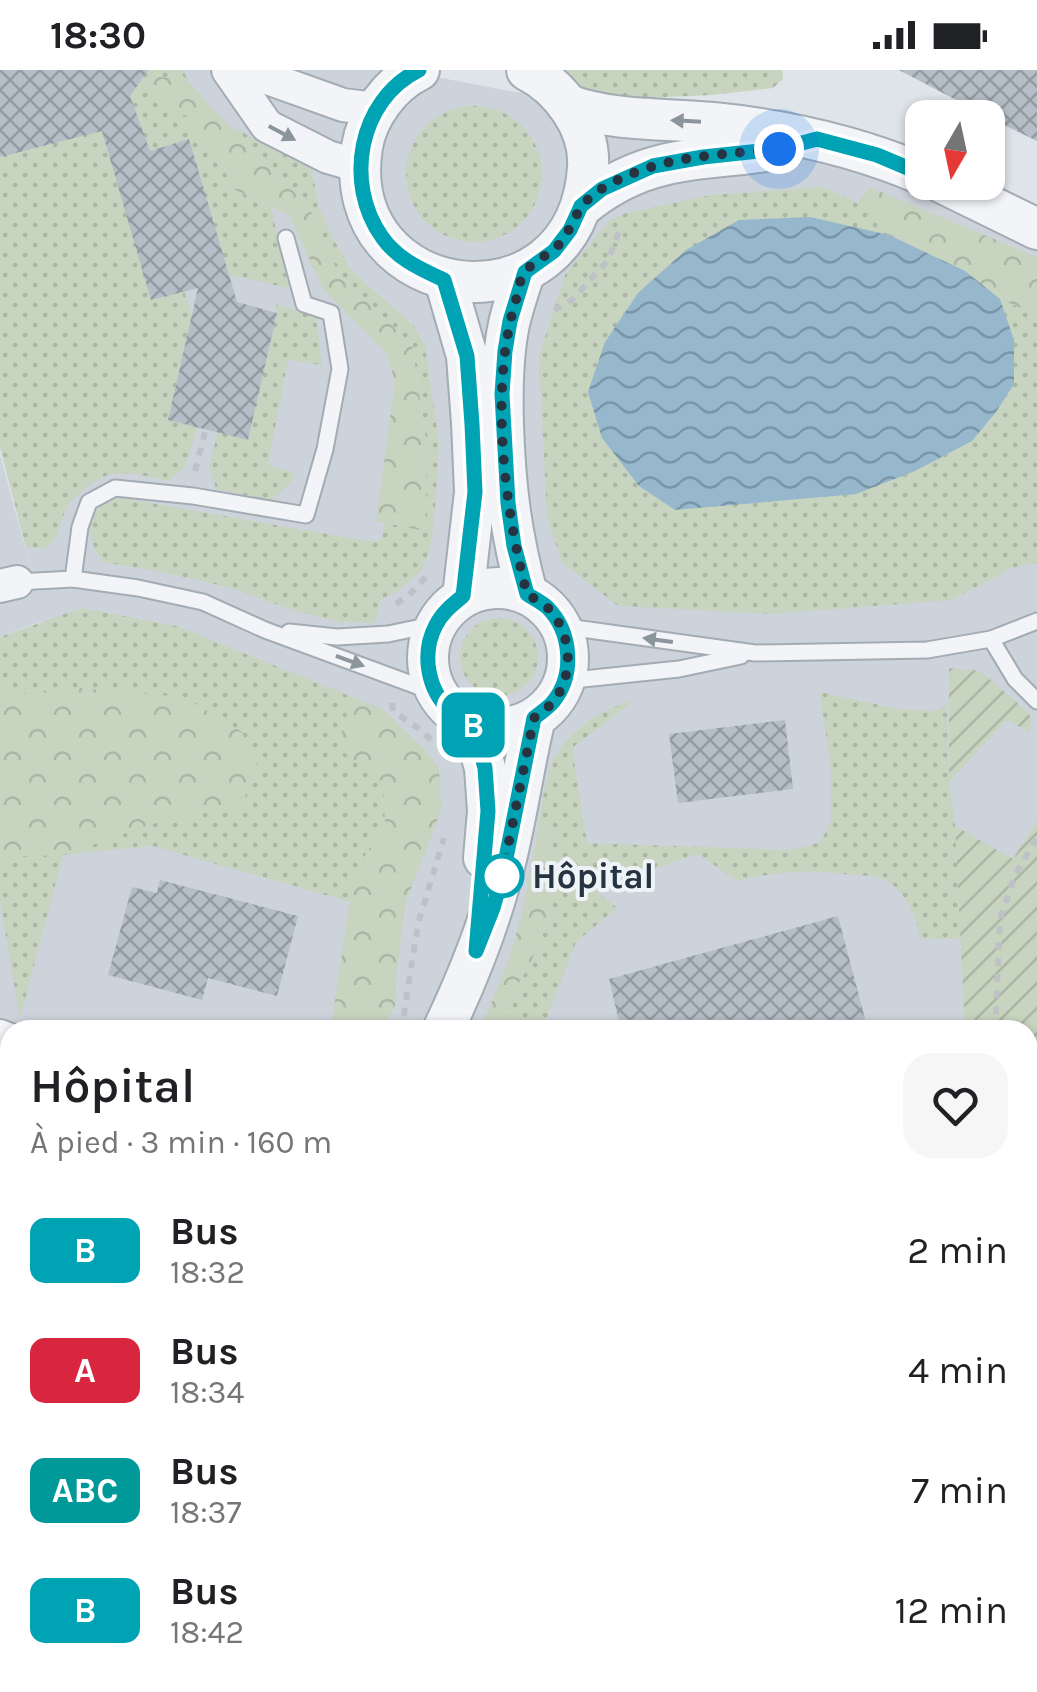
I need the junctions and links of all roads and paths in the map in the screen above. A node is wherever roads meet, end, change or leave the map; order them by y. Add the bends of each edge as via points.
1 (228, 70) edge
2 (245, 70) edge
3 (419, 70) edge
4 (527, 70) edge
5 (282, 76) edge
6 (568, 105) junction
7 (376, 110) junction
8 (817, 139) junction
9 (359, 166) junction
10 (905, 167) edge
11 (978, 200) edge
12 (581, 206) junction
13 (1037, 229) edge
14 (286, 238) dead end
15 (525, 272) junction
16 (444, 280) junction
17 (206, 429) dead end
18 (188, 496) junction
19 (433, 562) dead end
20 (74, 580) junction
21 (6, 582) edge
22 (527, 594) junction
23 (449, 610) junction
24 (1037, 621) edge
25 (560, 626) junction
26 (265, 630) junction
27 (388, 634) junction
28 (991, 639) junction
29 (755, 653) junction
30 (387, 674) junction
31 (564, 681) junction
32 (436, 692) junction
33 (1037, 701) edge
34 (534, 718) junction
35 (473, 724) junction
36 (444, 752) dead end
37 (446, 828) dead end
38 (1037, 838) edge
39 (1034, 852) edge
40 (476, 951) junction
41 (402, 1020) edge
42 (447, 1020) edge
43 (995, 1020) edge

1 -> 9 street via 266,126
2 - 5 street
3 - 7 street
4 - 6 street
5 - 7 street via 343,105
8 -> 6 street
6 - 12 street via 587,156
7 - 9 street
8 - 10 street
8 - 12 street via 653,166
9 - 16 street via 365,204 382,238 410,264
11 - 13 street
12 - 15 street via 554,251
14 - 18 lane via 304,304 331,313 340,369 306,516
15 - 16 street via 472,284
15 - 22 street via 510,321 502,394 508,503
16 - 23 street via 467,356 475,492
17 - 18 path
18 - 20 lane via 115,488 89,502
19 - 27 path via 428,575 392,606
20 - 21 lane
20 - 26 lane via 204,602
22 - 23 street via 484,589
22 - 25 street
23 - 27 lane
23 - 32 street via 428,647
24 - 28 lane
29 -> 25 lane
25 - 31 street via 567,644
26 - 27 lane
26 -> 30 lane
28 - 29 lane via 928,650
28 - 33 lane
29 - 31 lane
30 - 32 lane
30 - 36 path via 394,711
31 - 34 street
32 - 35 street
34 - 35 street via 515,726
34 - 40 street via 503,873
35 - 40 street via 488,811
37 - 41 path via 418,924
38 - 39 path
39 - 43 path via 1016,875 1000,919
40 - 42 street

